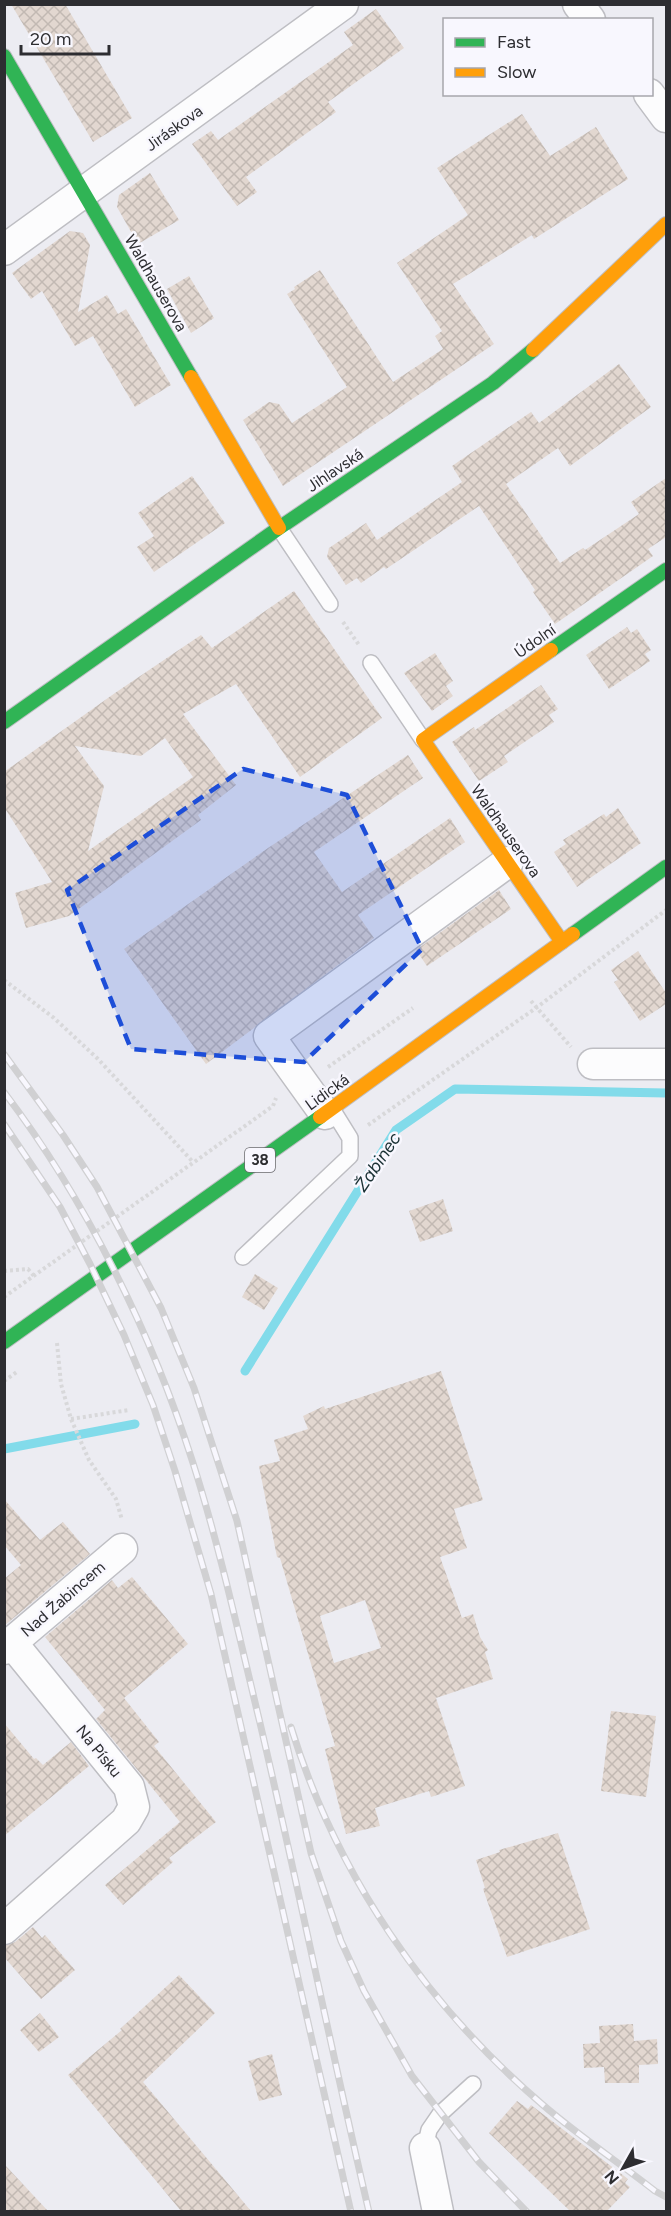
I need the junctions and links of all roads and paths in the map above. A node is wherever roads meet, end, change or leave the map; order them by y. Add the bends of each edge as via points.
1 (343, 4) edge
2 (578, 4) edge
3 (588, 18) edge
4 (4, 56) edge
5 (650, 96) edge
6 (666, 117) edge
7 (85, 193) junction
8 (666, 224) edge
9 (4, 250) edge
10 (279, 528) junction
11 (666, 570) edge
12 (330, 604) joint
13 (371, 663) joint
14 (4, 722) edge
15 (423, 740) junction
16 (508, 862) junction
17 (666, 867) edge
18 (666, 910) edge
19 (562, 942) junction
20 (4, 980) edge
21 (421, 1002) dead end
22 (593, 1064) joint
23 (666, 1065) edge
24 (326, 1069) dead end
25 (276, 1096) dead end
26 (328, 1112) junction
27 (193, 1162) junction
28 (216, 1191) junction
29 (243, 1257) dead end
30 (4, 1271) edge
31 (34, 1276) junction
32 (4, 1297) edge
33 (4, 1342) edge
34 (57, 1343) dead end
35 (129, 1410) dead end
36 (71, 1419) junction
37 (122, 1549) joint
38 (8, 1646) edge
39 (4, 1929) edge
40 (473, 2084) dead end
41 (425, 2148) joint
42 (438, 2211) edge

1 - 7 street, Jiráskova
2 - 3 street
4 - 7 street, Waldhauserova
5 - 6 street
7 - 9 street, Jiráskova
7 - 10 street, Waldhauserova
8 - 10 street, Jihlavská via 520,362
10 - 12 lane
10 - 14 street, Jihlavská
11 - 15 street, Údolní
12 - 13 path
13 - 15 lane
15 - 16 street, Waldhauserova
16 - 19 street, Waldhauserova
16 - 26 street via 269,1036
17 - 19 street, Lidická / 38
18 - 22 path via 536,1008 574,1051
19 - 26 street, Lidická / 38
20 - 27 path via 54,1018 98,1059
21 - 24 path
22 - 23 street
25 - 27 path via 273,1106
26 - 28 street, Lidická / 38
26 - 29 lane via 350,1138 350,1156
27 - 28 path
27 - 31 path
28 - 33 street, Lidická / 38
30 - 31 path via 28,1269
31 - 32 path
34 - 36 path via 60,1384
35 - 36 path
36 - 37 path via 89,1460 116,1499 124,1529
37 - 38 street, Nad Žabincem
38 - 39 street, Na Písku via 129,1787 134,1807 126,1821
40 - 41 lane via 440,2114 429,2130
41 - 42 street

